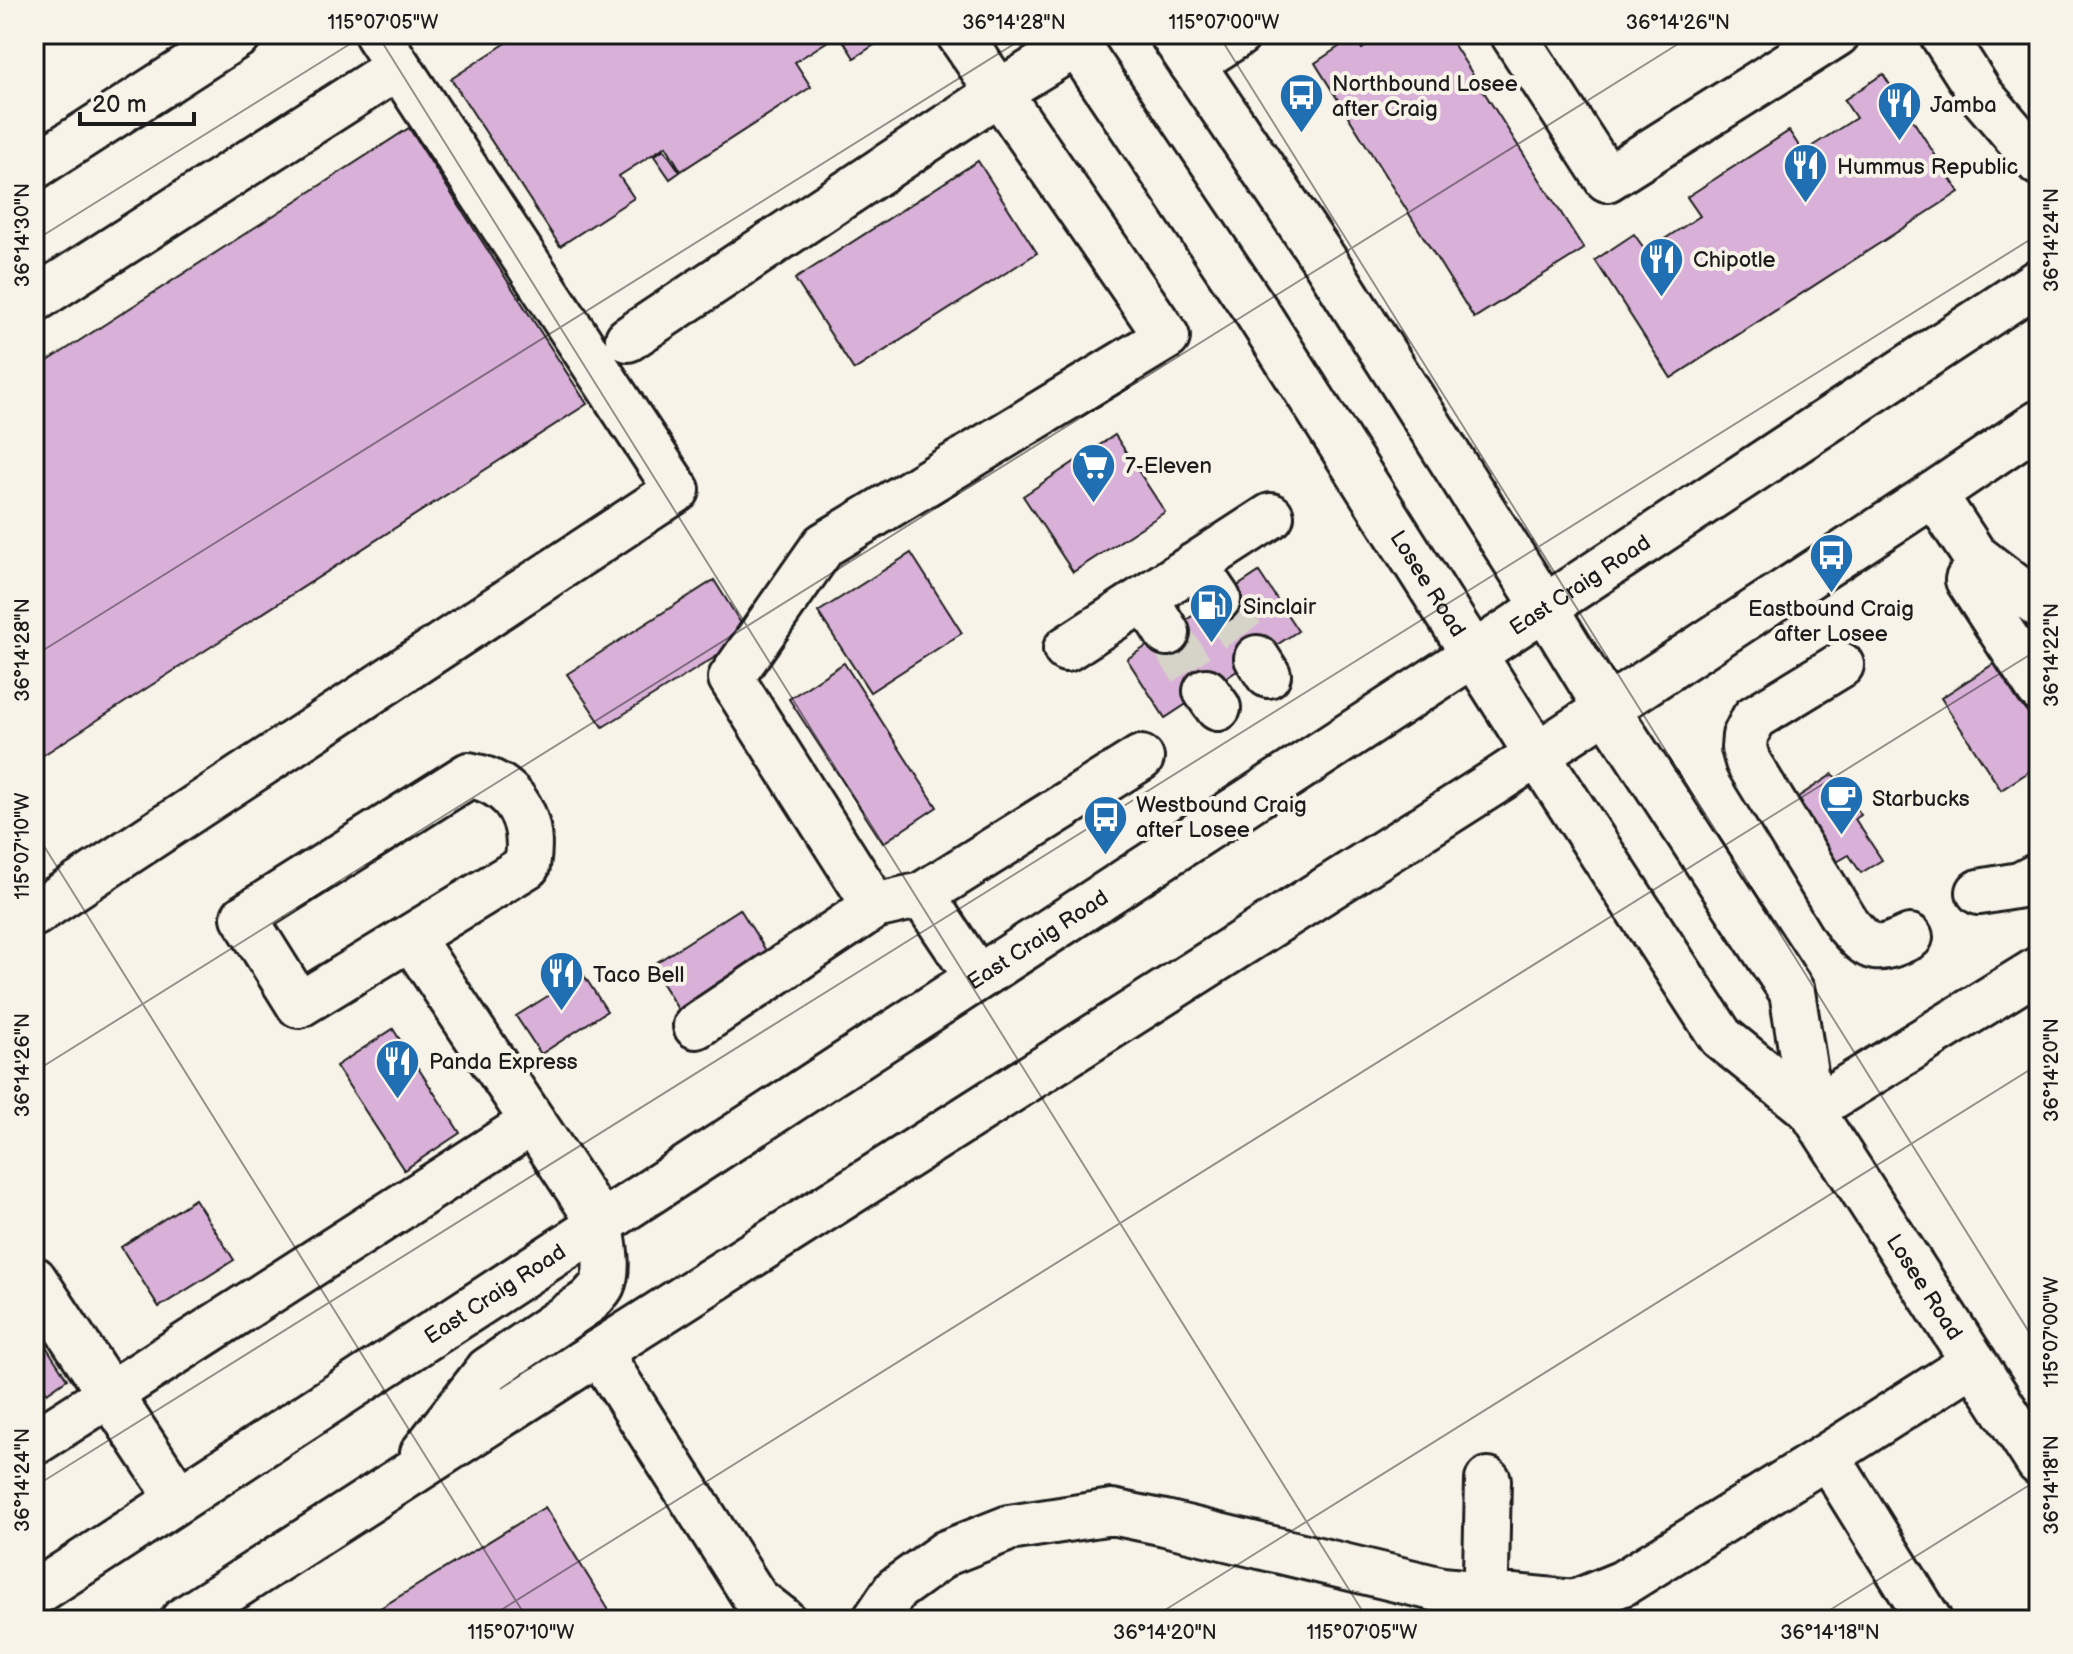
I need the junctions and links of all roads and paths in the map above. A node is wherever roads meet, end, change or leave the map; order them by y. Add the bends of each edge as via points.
1 (240, 34) edge
2 (959, 34) edge
3 (1239, 34) edge
4 (1513, 34) edge
5 (1837, 34) edge
6 (1942, 34) edge
7 (1074, 39) edge
8 (1182, 49) edge
9 (387, 50) edge
10 (999, 92) junction
11 (2039, 163) edge
12 (34, 167) edge
13 (2039, 281) edge
14 (34, 300) edge
15 (628, 339) dead end
16 (2039, 423) edge
17 (1934, 494) junction
18 (1271, 516) dead end
19 (1968, 580) dead end
20 (2039, 605) edge
21 (1544, 606) junction
22 (1066, 649) dead end
23 (1474, 654) junction
24 (1841, 665) dead end
25 (2039, 689) edge
26 (1607, 709) junction
27 (1537, 754) junction
28 (1141, 758) dead end
29 (2039, 875) edge
30 (1979, 892) dead end
31 (922, 895) junction
32 (875, 906) junction
33 (34, 914) edge
34 (1910, 937) dead end
35 (411, 938) junction
36 (2039, 969) edge
37 (977, 977) junction
38 (696, 1026) dead end
39 (1811, 1110) junction
40 (533, 1122) junction
41 (601, 1224) junction
42 (34, 1279) edge
43 (599, 1352) junction
44 (1974, 1362) junction
45 (109, 1394) junction
46 (34, 1443) edge
47 (1827, 1456) junction
48 (2039, 1463) edge
49 (402, 1480) junction
50 (1488, 1480) dead end
51 (179, 1499) junction
52 (34, 1594) edge
53 (1486, 1607) edge
54 (183, 1620) edge
55 (783, 1620) edge
56 (875, 1620) edge
57 (1929, 1620) edge

1 - 12 main road
2 - 10 main road
3 - 8 main road
4 - 5 main road via 1607,179
6 - 11 main road via 1981,95
7 - 10 main road
7 - 23 main road, Losee Road via 1256,311
8 - 21 main road, Losee Road via 1327,264
9 - 14 main road
9 - 33 main road via 677,490
10 - 15 main road
10 - 32 main road via 1167,337 824,545 731,678
13 - 21 main road, East Craig Road
16 - 17 main road
17 - 20 main road via 1974,555
17 - 26 main road
18 - 22 main road via 1207,582 1156,615
19 - 25 main road
21 - 23 main road, East Craig Road
21 - 26 main road, Losee Road
23 - 27 main road, Losee Road
23 - 37 main road, East Craig Road
24 - 34 main road via 1754,718 1744,748 1858,937 1871,947 1888,947
26 - 27 main road
26 - 39 main road, Losee Road via 1792,992
27 - 39 main road, Losee Road via 1721,1037
27 - 43 main road
28 - 31 main road
29 - 30 main road via 2020,885
31 - 32 main road
31 - 37 main road
32 - 38 main road
35 - 35 main road via 299,1005 244,917 469,775 497,785 527,822 527,866
35 - 40 main road
36 - 39 main road
37 - 41 main road, East Craig Road
39 - 44 main road, Losee Road
40 - 41 main road
40 - 45 main road
41 - 49 main road via 605,1260 599,1289 488,1370
41 - 51 main road, East Craig Road
42 - 45 main road
43 - 49 main road
43 - 55 main road via 756,1599
44 - 47 main road
44 - 48 main road, Losee Road
45 - 46 main road
45 - 51 main road
47 - 53 main road via 1623,1583 1574,1603
47 - 57 main road
49 - 54 main road
50 - 53 main road
51 - 52 main road, East Craig Road
53 - 56 main road via 1442,1590 1112,1512 1009,1528 946,1553 896,1589

